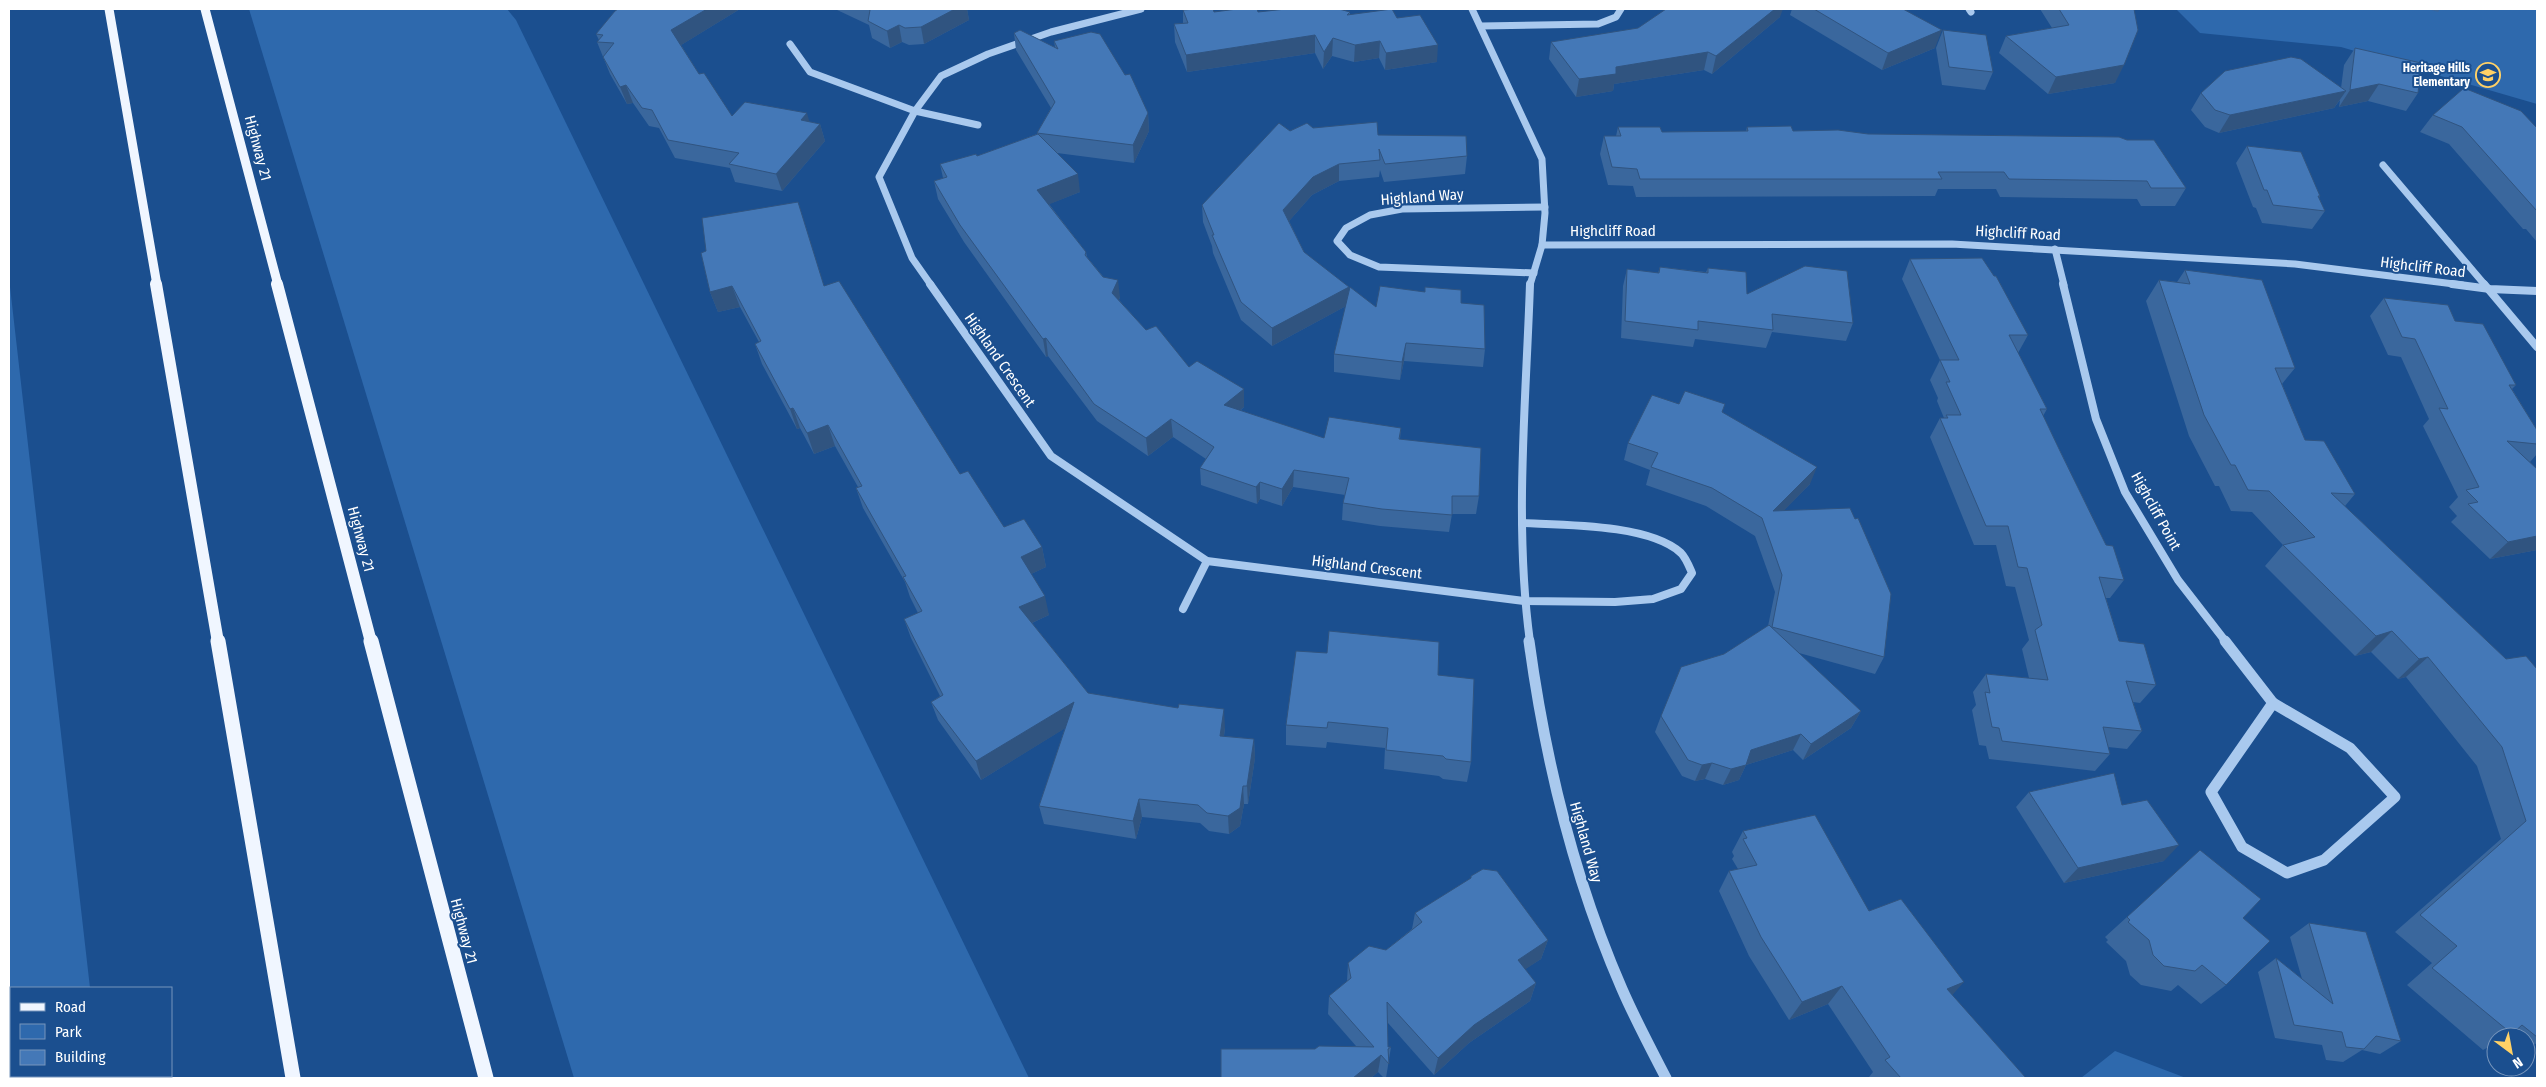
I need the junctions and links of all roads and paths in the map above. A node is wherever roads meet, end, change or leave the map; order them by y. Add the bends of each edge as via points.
1 (109, 9) edge
2 (205, 9) edge
3 (1141, 9) edge
4 (1472, 9) edge
5 (1620, 9) edge
6 (1481, 26) junction
7 (790, 44) dead end
8 (915, 111) junction
9 (978, 126) dead end
10 (2383, 164) dead end
11 (1545, 207) junction
12 (1542, 245) junction
13 (2055, 249) junction
14 (1534, 272) junction
15 (2490, 289) junction
16 (2537, 291) edge
17 (2537, 347) edge
18 (1522, 523) junction
19 (1207, 561) junction
20 (1524, 601) junction
21 (1183, 609) dead end
22 (2273, 703) junction
23 (293, 1078) edge
24 (486, 1078) edge
25 (1666, 1078) edge

1 - 23 main road
2 - 24 main road, Highway 21
3 - 8 street, Highland Crescent via 1051,32 988,54 941,76
4 - 6 street, Highland Way
5 - 6 street via 1616,17 1598,24
6 - 11 street, Highland Way via 1542,159
7 - 8 street via 810,72
8 - 9 street
8 - 19 street, Highland Crescent via 879,177 912,258 1051,456
10 - 15 street, Highcliff Road
11 - 12 street, Highland Way
11 - 14 street, Highland Way via 1402,209 1370,215 1346,228 1337,241 1350,255 1379,267
12 - 13 street, Highcliff Road via 1952,244
12 - 14 street, Highland Way
13 - 15 street, Highcliff Road via 2295,264
13 - 22 street, Highcliff Point via 2096,419 2125,492 2178,580
14 - 18 street, Highland Way via 1530,284
15 - 16 street, Highcliff Road
15 - 17 street
18 - 20 street, Highland Way
18 - 20 street via 1652,537 1680,552 1692,573 1681,589 1653,599
19 - 20 street, Highland Crescent
19 - 21 street
20 - 25 street, Highland Way via 1538,704 1558,793 1586,893 1622,989
22 - 22 street, Highcliff Point via 2211,792 2242,846 2287,872 2324,860 2395,797 2350,748

